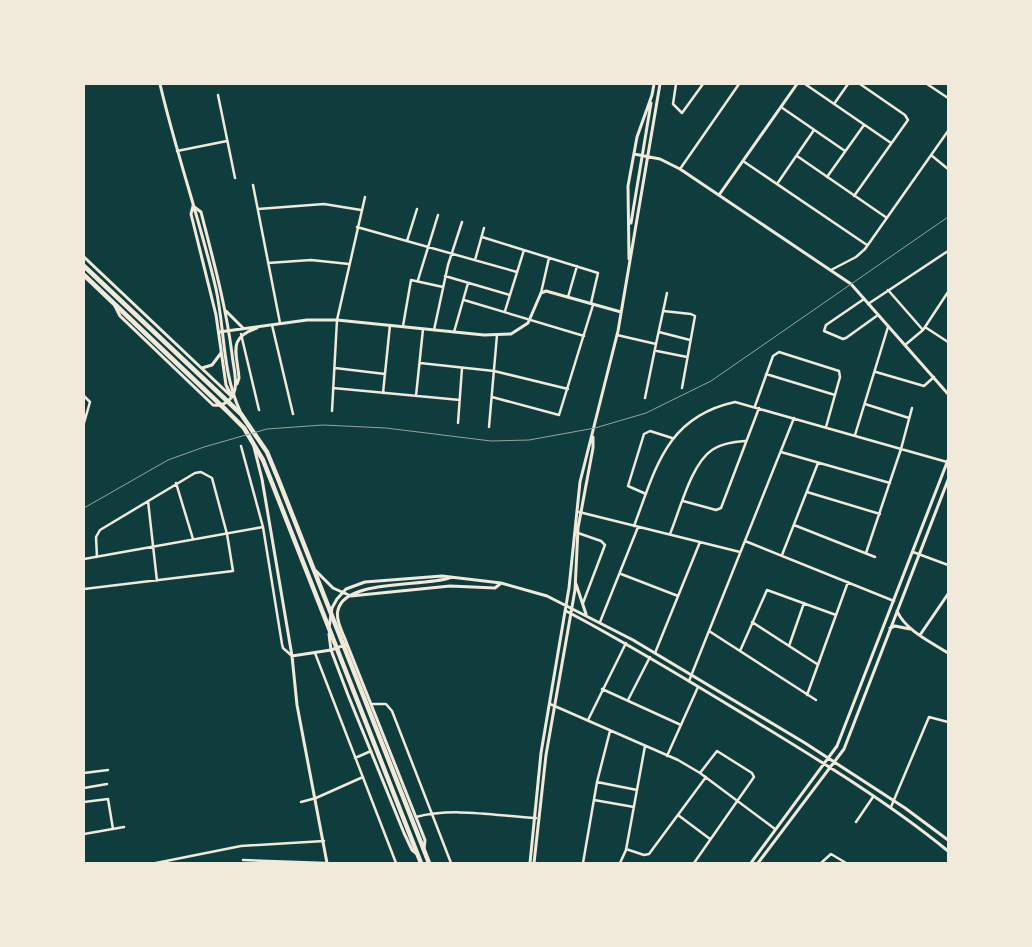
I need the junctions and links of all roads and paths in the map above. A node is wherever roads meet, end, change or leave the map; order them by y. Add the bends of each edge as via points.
1 (160, 84) edge
2 (654, 84) edge
3 (660, 84) edge
4 (676, 84) edge
5 (703, 84) edge
6 (739, 84) edge
7 (796, 84) edge
8 (804, 84) edge
9 (848, 84) edge
10 (860, 84) edge
11 (927, 84) edge
12 (218, 95) dead end
13 (652, 95) junction
14 (948, 98) edge
15 (834, 104) junction
16 (780, 107) junction
17 (864, 125) junction
18 (814, 130) junction
19 (948, 131) edge
20 (227, 142) junction
21 (891, 143) junction
22 (178, 151) junction
23 (845, 151) junction
24 (634, 154) junction
25 (931, 155) junction
26 (642, 156) junction
27 (796, 156) junction
28 (648, 157) junction
29 (742, 161) junction
30 (680, 169) junction
31 (948, 169) edge
32 (827, 177) junction
33 (235, 178) dead end
34 (777, 184) junction
35 (253, 185) dead end
36 (719, 195) junction
37 (854, 196) junction
38 (365, 197) dead end
39 (193, 206) junction
40 (258, 209) junction
41 (417, 209) dead end
42 (361, 210) junction
43 (438, 214) dead end
44 (886, 218) junction
45 (462, 222) dead end
46 (357, 227) junction
47 (484, 228) dead end
48 (630, 233) junction
49 (482, 236) junction
50 (407, 241) junction
51 (868, 245) junction
52 (427, 246) junction
53 (524, 250) junction
54 (948, 251) edge
55 (452, 253) junction
56 (84, 257) edge
57 (549, 258) junction
58 (475, 260) junction
59 (629, 262) junction
60 (268, 263) junction
61 (349, 264) junction
62 (84, 266) edge
63 (577, 266) junction
64 (831, 270) junction
65 (517, 272) junction
66 (84, 275) edge
67 (445, 276) junction
68 (418, 280) junction
69 (468, 283) junction
70 (444, 287) junction
71 (888, 290) junction
72 (948, 292) edge
73 (541, 293) junction
74 (667, 293) dead end
75 (510, 295) junction
76 (568, 297) junction
77 (864, 299) junction
78 (464, 300) junction
79 (592, 304) junction
80 (868, 304) junction
81 (114, 305) junction
82 (226, 311) junction
83 (505, 311) junction
84 (621, 312) junction
85 (663, 312) junction
86 (878, 314) junction
87 (530, 319) junction
88 (337, 320) junction
89 (272, 325) junction
90 (280, 325) junction
91 (390, 325) junction
92 (265, 326) junction
93 (403, 326) junction
94 (888, 326) junction
95 (244, 328) junction
96 (924, 328) junction
97 (423, 329) junction
98 (229, 330) junction
99 (434, 330) junction
100 (219, 332) junction
101 (454, 332) junction
102 (659, 332) junction
103 (242, 334) junction
104 (497, 335) junction
105 (617, 335) junction
106 (584, 336) junction
107 (690, 340) junction
108 (948, 342) edge
109 (656, 344) junction
110 (905, 345) junction
111 (656, 350) junction
112 (222, 352) junction
113 (687, 357) junction
114 (420, 363) junction
115 (201, 368) junction
116 (334, 368) junction
117 (462, 368) junction
118 (494, 371) junction
119 (875, 372) junction
120 (385, 374) junction
121 (766, 374) junction
122 (934, 377) junction
123 (236, 386) junction
124 (333, 388) junction
125 (682, 388) dead end
126 (568, 389) junction
127 (384, 393) junction
128 (948, 394) edge
129 (835, 395) junction
130 (84, 396) edge
131 (416, 396) junction
132 (232, 397) junction
133 (492, 397) junction
134 (645, 398) dead end
135 (460, 400) junction
136 (865, 404) junction
137 (755, 406) junction
138 (759, 408) junction
139 (912, 408) dead end
140 (259, 410) dead end
141 (332, 412) dead end
142 (85, 413) edge
143 (241, 414) junction
144 (293, 414) dead end
145 (794, 418) junction
146 (910, 418) junction
147 (84, 423) edge
148 (458, 423) dead end
149 (489, 427) dead end
150 (826, 427) junction
151 (855, 435) junction
152 (672, 438) junction
153 (746, 441) junction
154 (253, 444) junction
155 (241, 446) dead end
156 (901, 449) junction
157 (780, 452) junction
158 (948, 461) edge
159 (818, 463) junction
160 (948, 480) edge
161 (176, 483) junction
162 (890, 483) junction
163 (806, 492) junction
164 (646, 494) junction
165 (148, 501) junction
166 (683, 501) junction
167 (579, 512) junction
168 (880, 514) junction
169 (794, 525) junction
170 (634, 526) junction
171 (263, 527) junction
172 (638, 527) junction
173 (578, 533) junction
174 (227, 534) junction
175 (670, 534) junction
176 (193, 540) junction
177 (745, 541) junction
178 (700, 542) junction
179 (153, 547) junction
180 (740, 552) junction
181 (913, 552) junction
182 (866, 553) junction
183 (919, 554) junction
184 (782, 556) junction
185 (97, 557) junction
186 (876, 557) dead end
187 (84, 559) edge
188 (948, 565) edge
189 (311, 566) junction
190 (621, 574) junction
191 (449, 578) junction
192 (157, 581) junction
193 (575, 581) junction
194 (848, 582) junction
195 (500, 583) junction
196 (84, 589) edge
197 (948, 594) edge
198 (678, 596) junction
199 (894, 601) junction
200 (583, 603) junction
201 (804, 603) junction
202 (567, 605) junction
203 (572, 607) junction
204 (897, 611) junction
205 (566, 612) junction
206 (571, 614) junction
207 (587, 615) junction
208 (836, 615) junction
209 (600, 622) junction
210 (752, 622) junction
211 (890, 628) junction
212 (911, 629) junction
213 (709, 632) junction
214 (920, 635) junction
215 (626, 643) junction
216 (347, 644) junction
217 (789, 646) junction
218 (331, 650) junction
219 (740, 652) junction
220 (315, 653) junction
221 (655, 653) junction
222 (948, 653) edge
223 (292, 656) junction
224 (650, 657) junction
225 (817, 664) junction
226 (692, 675) junction
227 (689, 682) junction
228 (698, 687) junction
229 (602, 689) junction
230 (807, 694) junction
231 (628, 700) junction
232 (816, 700) dead end
233 (371, 704) junction
234 (550, 704) junction
235 (555, 706) junction
236 (588, 721) junction
237 (948, 722) edge
238 (681, 725) junction
239 (610, 731) junction
240 (645, 746) junction
241 (370, 751) junction
242 (667, 756) junction
243 (355, 758) junction
244 (828, 758) junction
245 (834, 762) junction
246 (822, 763) junction
247 (829, 768) junction
248 (108, 770) dead end
249 (84, 773) edge
250 (700, 773) junction
251 (706, 777) junction
252 (363, 778) junction
253 (597, 782) junction
254 (107, 784) dead end
255 (84, 788) edge
256 (637, 790) junction
257 (873, 797) junction
258 (316, 798) junction
259 (594, 800) junction
260 (738, 800) junction
261 (894, 800) junction
262 (84, 802) edge
263 (301, 802) dead end
264 (634, 806) junction
265 (890, 809) junction
266 (434, 814) junction
267 (678, 815) junction
268 (416, 817) junction
269 (536, 818) junction
270 (856, 822) dead end
271 (124, 826) dead end
272 (112, 829) junction
273 (775, 829) junction
274 (84, 834) edge
275 (710, 839) junction
276 (948, 840) edge
277 (324, 841) junction
278 (626, 849) junction
279 (424, 850) junction
280 (948, 851) edge
281 (418, 854) junction
282 (243, 860) dead end
283 (156, 863) edge
284 (326, 863) edge
285 (396, 863) edge
286 (421, 863) edge
287 (429, 863) edge
288 (452, 863) edge
289 (530, 863) edge
290 (534, 863) edge
291 (584, 863) edge
292 (620, 863) edge
293 (694, 863) edge
294 (751, 863) edge
295 (758, 863) edge
296 (821, 863) edge
297 (846, 863) edge

1 - 22 street
2 - 13 street
3 - 28 street
4 - 5 street via 673,104 682,113
6 - 30 street
7 - 16 street
8 - 15 street
9 - 15 street
10 - 21 street via 908,117
11 - 14 street
12 - 20 street
13 - 24 street
13 - 26 street
15 - 17 street
16 - 18 street
16 - 29 street
17 - 21 street
17 - 23 street
18 - 23 street
18 - 27 street
19 - 25 street
20 - 22 street
20 - 33 street
21 - 37 street
22 - 39 street
23 - 32 street
24 - 26 street
24 - 48 street via 628,186
25 - 31 street
25 - 44 street
26 - 28 street
26 - 48 street
27 - 32 street
27 - 34 street
28 - 30 street
28 - 59 street via 634,250
29 - 34 street
29 - 36 street
30 - 36 street
32 - 37 street
34 - 51 street
35 - 40 street
36 - 64 street
37 - 44 street
38 - 42 street
39 - 82 street via 201,212
39 - 100 street via 191,214
39 - 143 street via 221,312 229,383
40 - 42 street via 324,204
40 - 60 street
41 - 50 street
42 - 46 street
43 - 52 street
44 - 51 street
45 - 55 street
46 - 50 street
46 - 61 street
47 - 49 street
48 - 59 street
49 - 53 street
49 - 58 street
50 - 52 street
51 - 64 street via 856,257
52 - 55 street
52 - 68 street
53 - 57 street
53 - 65 street
54 - 71 street
55 - 58 street
55 - 67 street
56 - 115 street
57 - 63 street
57 - 73 street
58 - 65 street
59 - 84 street
60 - 61 street via 311,260
60 - 90 street
61 - 88 street
62 - 143 highway
63 - 76 street
63 - 79 street via 598,274
64 - 77 street via 851,284
65 - 75 street
66 - 81 highway
67 - 69 street
67 - 70 street
68 - 70 street
68 - 93 street via 410,281
69 - 75 street
69 - 78 street
70 - 99 street
71 - 80 street
71 - 96 street
72 - 96 street
73 - 76 street via 546,291
73 - 87 street
74 - 85 street
75 - 83 street
76 - 79 street
77 - 80 street
77 - 86 street via 826,325 824,331 846,338
78 - 83 street
78 - 101 street
79 - 84 street
79 - 106 street
80 - 86 street
81 - 132 street via 120,316 214,405 226,404
81 - 154 highway via 226,410 244,428
82 - 95 street
82 - 98 street
83 - 87 street
84 - 105 street
85 - 102 street
85 - 107 street via 694,315
86 - 94 street
87 - 104 street via 511,334
87 - 106 street
88 - 90 street via 308,320
88 - 91 street
88 - 116 street
89 - 90 street
89 - 92 street
89 - 144 street
91 - 93 street
91 - 120 street
92 - 95 street
92 - 103 street
93 - 97 street
94 - 110 street
94 - 119 street
95 - 98 street
96 - 108 street
96 - 110 street
97 - 99 street
97 - 114 street
98 - 100 street
98 - 123 street
99 - 101 street
100 - 112 street
101 - 104 street
102 - 107 street
102 - 109 street
103 - 123 street via 237,342 239,378
103 - 140 street
104 - 118 street
105 - 109 street
105 - 167 street
106 - 126 street
107 - 113 street
109 - 111 street
110 - 122 street
111 - 113 street
111 - 134 street
112 - 115 street via 212,365
112 - 132 street via 226,385
113 - 125 street
114 - 117 street
114 - 131 street
115 - 132 street
116 - 120 street
116 - 124 street
117 - 118 street
117 - 135 street
118 - 126 street
118 - 133 street
119 - 122 street via 924,386
119 - 136 street
120 - 127 street
121 - 129 street
121 - 129 street via 774,354 779,352 835,369 840,377
121 - 137 street
122 - 128 street
123 - 132 street
124 - 127 street
124 - 141 street
126 - 133 street via 559,415
127 - 131 street
129 - 150 street
130 - 142 street via 90,402
131 - 135 street
133 - 149 street
135 - 148 street
136 - 146 street
136 - 151 street
137 - 138 street
137 - 152 street via 735,402 726,404 691,421
138 - 145 street
138 - 153 street
139 - 146 street
142 - 147 street
143 - 189 highway via 267,452
145 - 150 street
145 - 157 street
146 - 156 street
150 - 151 street
151 - 156 street
152 - 164 street
152 - 164 street via 650,431 644,434 628,486
153 - 166 street via 728,443 713,449 703,458
153 - 166 street via 721,508 716,510
154 - 223 street via 262,479
154 - 281 highway via 281,504
155 - 171 street
156 - 158 street
156 - 162 street
157 - 159 street
157 - 177 street
158 - 181 street
159 - 162 street
159 - 163 street
160 - 183 street
161 - 165 street
161 - 174 street via 195,472 212,478
161 - 176 street
162 - 168 street
163 - 168 street
163 - 169 street
164 - 170 street
165 - 179 street
165 - 185 street via 100,530 96,537
166 - 175 street
167 - 170 street
167 - 173 street
167 - 202 street
168 - 182 street
169 - 182 street
169 - 184 street
170 - 172 street
171 - 174 street
171 - 223 street via 282,644
172 - 175 street
172 - 190 street
173 - 193 street
173 - 200 street via 605,545
174 - 176 street
174 - 192 street via 234,569 231,572
175 - 178 street
176 - 179 street
177 - 180 street
177 - 184 street
178 - 180 street
178 - 198 street
179 - 185 street
179 - 192 street
180 - 213 street
181 - 183 street
181 - 199 street
182 - 186 street
183 - 188 street
183 - 204 street
184 - 194 street
185 - 187 street
189 - 195 street via 333,588 351,596 450,586 495,588
189 - 279 highway
190 - 198 street
190 - 209 street
191 - 195 street
191 - 216 street via 355,592 338,610
191 - 218 street via 432,575 365,582 346,589 332,608
192 - 196 street
193 - 200 street
193 - 203 street
194 - 199 street
194 - 208 street
195 - 202 street via 548,596
197 - 214 street
198 - 221 street
199 - 244 street via 837,746
200 - 207 street
201 - 208 street
201 - 210 street via 766,590
201 - 217 street
202 - 203 street
202 - 205 street
203 - 206 street
203 - 207 street
204 - 211 street
204 - 212 street
205 - 206 street
205 - 234 street
206 - 215 street
206 - 235 street
207 - 209 street
208 - 225 street
209 - 221 street
210 - 217 street
210 - 219 street
211 - 212 street
211 - 245 street via 844,749
212 - 214 street
213 - 219 street
213 - 226 street
214 - 222 street
215 - 224 street
215 - 229 street
216 - 218 street
216 - 233 street
217 - 225 street
218 - 220 street
218 - 241 street
219 - 230 street
220 - 223 street
220 - 243 street
221 - 226 street
223 - 258 street via 297,705
224 - 227 street
224 - 231 street
225 - 230 street
226 - 227 street
226 - 244 street
227 - 228 street
228 - 238 street
228 - 246 street
229 - 231 street
229 - 236 street
230 - 232 street
231 - 238 street
233 - 266 street via 390,706
233 - 268 street
234 - 235 street
234 - 269 street
235 - 236 street
235 - 269 street
236 - 239 street
237 - 261 street via 930,717
238 - 242 street
239 - 240 street
239 - 253 street
240 - 242 street
240 - 256 street
241 - 243 street
241 - 281 street via 404,834 412,850
242 - 250 street
243 - 252 street
244 - 245 street
244 - 246 street
245 - 247 street
245 - 261 street
246 - 247 street
246 - 273 street
247 - 257 street
247 - 295 street
248 - 249 street
250 - 251 street
250 - 260 street via 717,751 752,773 753,778
251 - 260 street
251 - 267 street
252 - 258 street
252 - 285 street
253 - 256 street
253 - 259 street
254 - 255 street
256 - 264 street
257 - 265 street
257 - 270 street
258 - 263 street
258 - 277 street
259 - 264 street
259 - 291 street
260 - 273 street
260 - 275 street
261 - 265 street
261 - 276 street
262 - 272 street via 108,798
264 - 278 street
265 - 280 street
266 - 268 street
266 - 269 street
266 - 288 street
267 - 275 street
267 - 278 street via 650,854
268 - 279 street via 425,840
269 - 289 street
269 - 290 street
271 - 272 street
272 - 274 street
273 - 294 street
275 - 293 street
277 - 283 street via 241,846
277 - 284 street
278 - 292 street
279 - 287 highway
281 - 286 highway
282 - 284 street
296 - 297 street via 830,854

